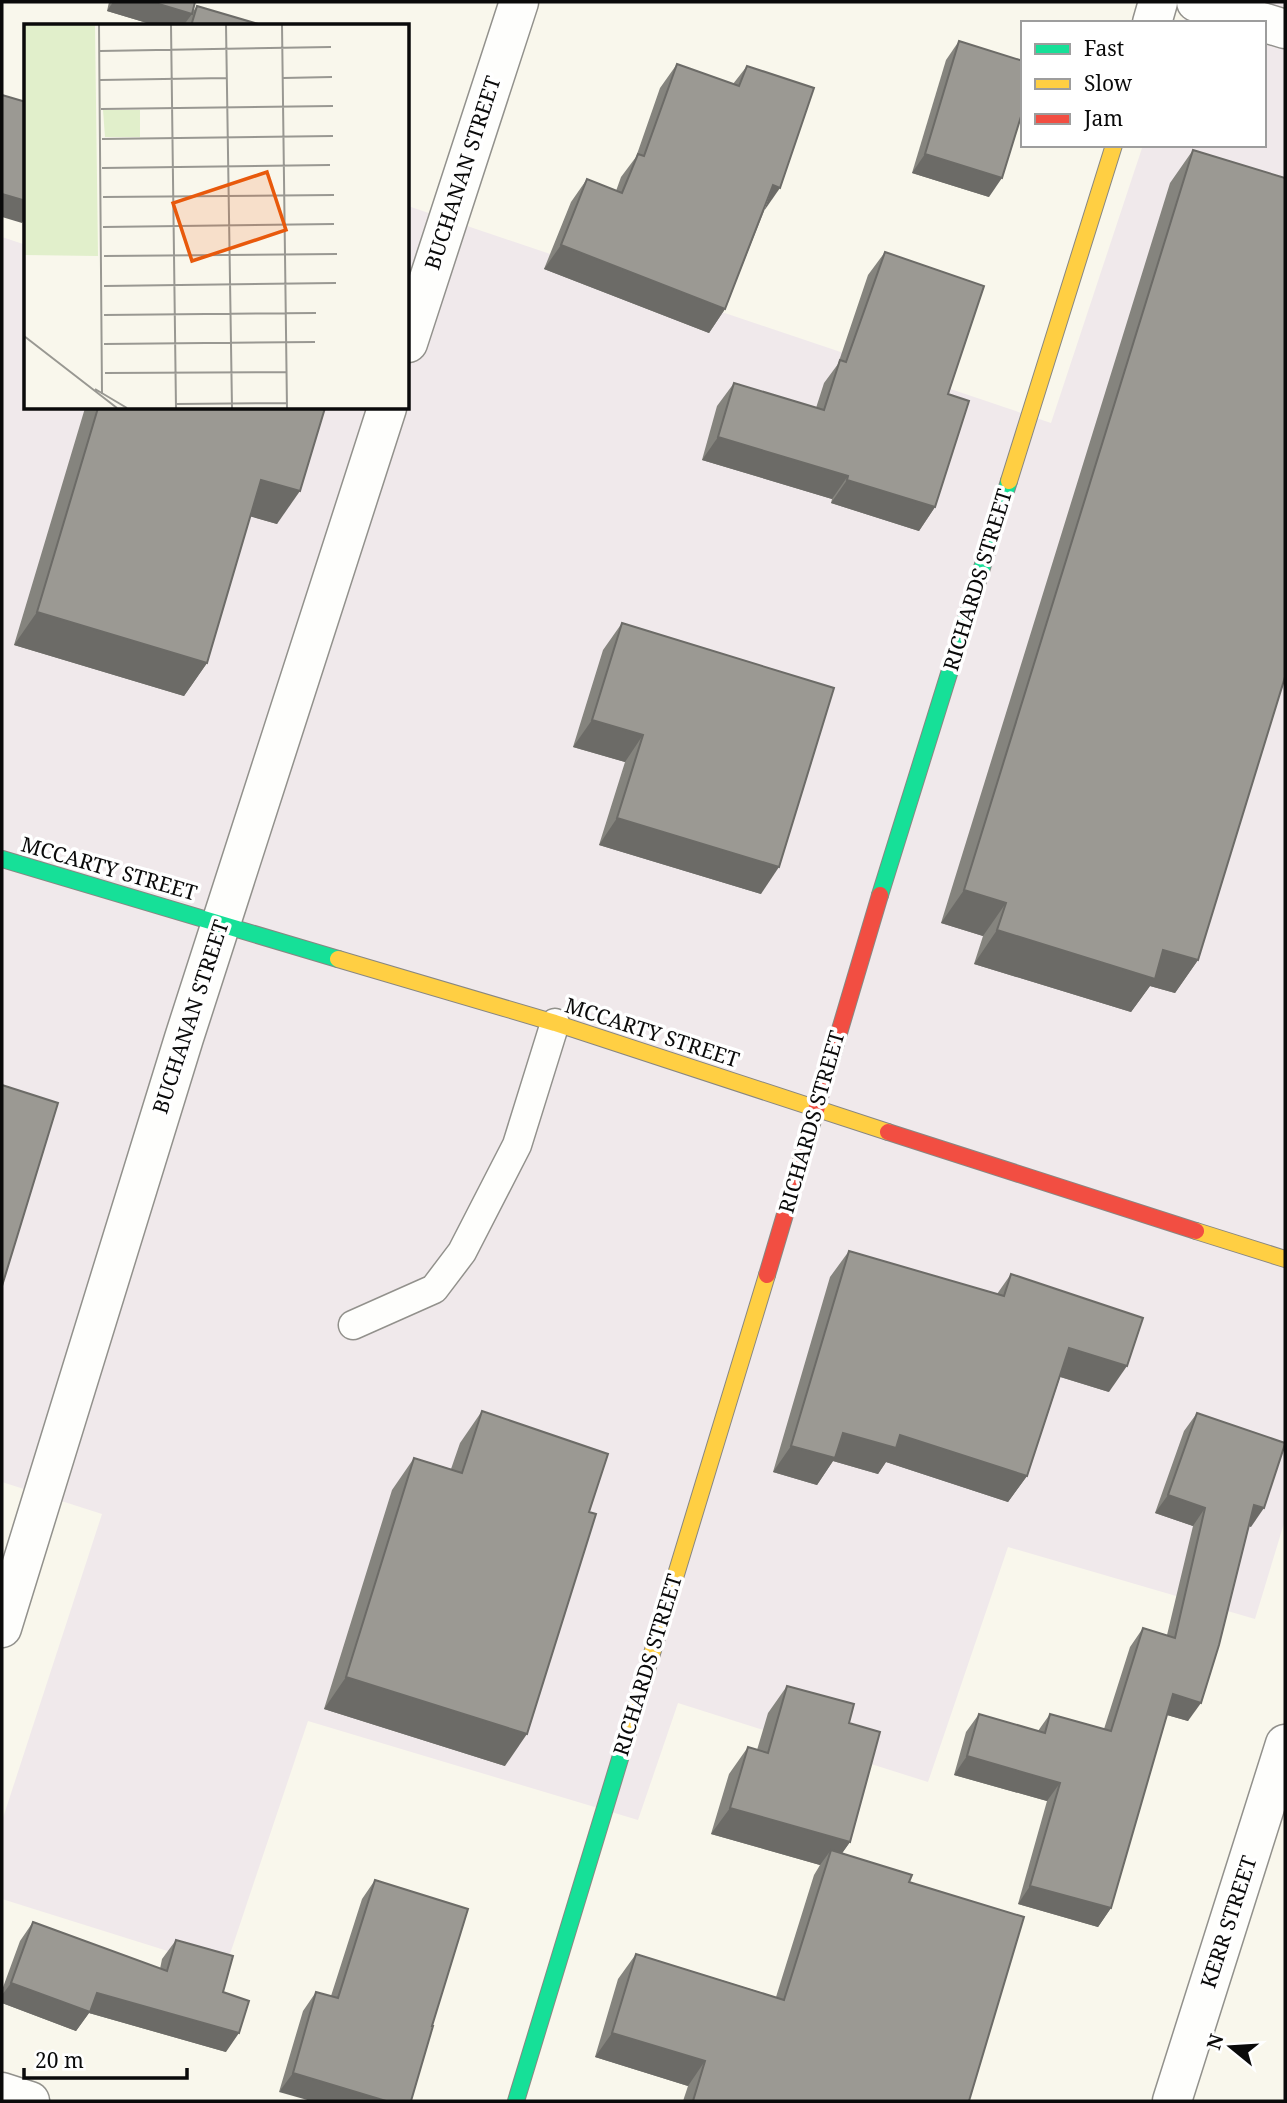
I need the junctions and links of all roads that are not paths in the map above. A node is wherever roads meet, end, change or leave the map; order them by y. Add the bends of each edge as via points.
1 (519, 2) edge
2 (1158, 2) edge
3 (1196, 2) edge
4 (1153, 21) edge
5 (1259, 21) edge
6 (1266, 23) edge
7 (1285, 29) edge
8 (1113, 147) edge
9 (410, 337) edge
10 (386, 410) edge
11 (2, 859) edge
12 (221, 923) junction
13 (555, 1023) junction
14 (815, 1108) junction
15 (1285, 1259) edge
16 (353, 1325) dead end
17 (2, 1628) edge
18 (1285, 1744) edge
19 (2, 2092) edge
20 (30, 2101) edge
21 (516, 2101) edge
22 (1172, 2101) edge

1 - 9 street, BUCHANAN STREET
2 - 4 street
3 - 5 street
6 - 7 street
8 - 14 street, RICHARDS STREET
10 - 12 street, BUCHANAN STREET
11 - 12 street, MCCARTY STREET
12 - 13 street, MCCARTY STREET
12 - 17 street, BUCHANAN STREET
13 - 14 street, MCCARTY STREET
13 - 16 lane via 517,1145 462,1252 434,1289
14 - 15 street, MCCARTY STREET
14 - 21 street, RICHARDS STREET
18 - 22 street, KERR STREET
19 - 20 street

